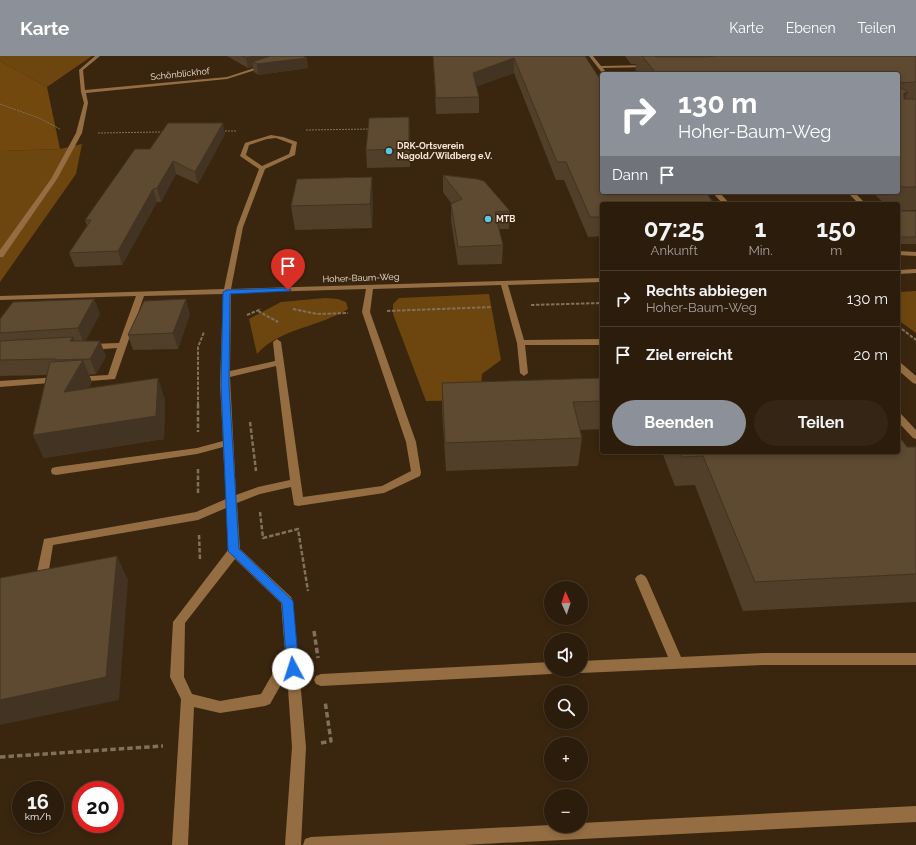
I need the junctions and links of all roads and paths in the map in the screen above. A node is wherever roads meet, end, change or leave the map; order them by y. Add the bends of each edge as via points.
1 (98, 56) edge
2 (591, 56) edge
3 (270, 65) edge
4 (652, 66) edge
5 (600, 67) junction
6 (604, 72) edge
7 (82, 92) junction
8 (0, 104) edge
9 (370, 129) edge
10 (307, 130) dead end
11 (220, 131) edge
12 (244, 131) dead end
13 (165, 132) edge
14 (79, 134) junction
15 (262, 168) junction
16 (718, 194) edge
17 (852, 194) edge
18 (725, 202) edge
19 (860, 202) edge
20 (900, 253) edge
21 (916, 254) edge
22 (0, 255) edge
23 (916, 271) edge
24 (900, 272) edge
25 (600, 280) edge
26 (504, 283) junction
27 (370, 288) junction
28 (227, 292) junction
29 (141, 294) junction
30 (0, 298) edge
31 (600, 303) edge
32 (510, 306) junction
33 (263, 308) dead end
34 (292, 308) dead end
35 (366, 312) junction
36 (226, 322) junction
37 (900, 328) edge
38 (916, 340) edge
39 (276, 342) dead end
40 (600, 342) edge
41 (521, 343) junction
42 (122, 345) junction
43 (84, 348) edge
44 (279, 363) junction
45 (900, 366) edge
46 (524, 373) dead end
47 (912, 374) edge
48 (225, 375) junction
49 (900, 376) edge
50 (916, 381) edge
51 (0, 384) edge
52 (250, 416) dead end
53 (900, 418) edge
54 (916, 436) edge
55 (228, 442) junction
56 (197, 451) junction
57 (56, 471) dead end
58 (295, 482) junction
59 (258, 491) junction
60 (231, 501) junction
61 (198, 516) junction
62 (234, 551) junction
63 (641, 579) dead end
64 (40, 586) edge
65 (203, 591) junction
66 (308, 597) dead end
67 (313, 627) dead end
68 (292, 653) junction
69 (916, 659) edge
70 (677, 663) junction
71 (588, 667) edge
72 (544, 668) edge
73 (321, 680) junction
74 (188, 699) junction
75 (186, 744) junction
76 (299, 747) junction
77 (0, 757) edge
78 (916, 814) edge
79 (428, 842) edge
80 (180, 845) edge
81 (293, 845) edge
82 (311, 845) edge

1 - 7 street via 81,70
2 - 5 street
3 - 7 street, Schönblickhof via 227,78
4 - 5 street
5 - 6 street
7 - 14 street via 86,103
8 - 14 path via 39,118 67,132
9 - 10 path
11 - 12 path
13 - 14 path
14 - 22 street via 54,180
15 - 15 street via 292,155 295,144 279,137 266,137 247,144 243,156
15 - 28 street via 240,227
16 - 18 street
17 - 19 street
20 - 21 street
23 - 24 street
25 - 26 street, Hoher-Baum-Weg
26 - 27 street, Hoher-Baum-Weg
26 - 32 street
27 - 28 street, Hoher-Baum-Weg
27 - 35 street
28 - 29 street, Hoher-Baum-Weg
28 - 36 street
29 - 30 street, Hoher-Baum-Weg
29 - 42 street
31 - 32 path
32 - 35 path
32 - 41 street
33 - 36 path
34 - 35 path via 317,314
35 - 58 street via 411,442 416,473 384,488 298,502
36 - 48 street
36 - 56 path via 207,329 198,347
37 - 38 path
39 - 44 street
40 - 41 street
41 - 46 street
42 - 43 street
42 - 51 street via 112,377
44 - 48 street
44 - 58 street
45 - 47 street
47 - 49 street
47 - 50 street
48 - 55 street
52 - 59 path
53 - 54 street
55 - 56 street
55 - 60 street
56 - 57 street
56 - 61 path
58 - 59 street
59 - 60 street
59 - 66 path via 263,538 298,529
60 - 61 street
60 - 62 street
61 - 64 street via 48,542
61 - 65 path
62 - 65 street
62 - 68 street via 287,601
63 - 70 street
65 - 74 street via 179,622 177,676
67 - 73 path
68 - 74 street via 265,700 220,707
68 - 76 street
69 - 70 street via 763,659
70 - 71 street
72 - 73 street
73 - 76 path via 331,741
74 - 75 street
75 - 77 path
75 - 80 street
76 - 81 street
78 - 79 street
79 - 82 street

